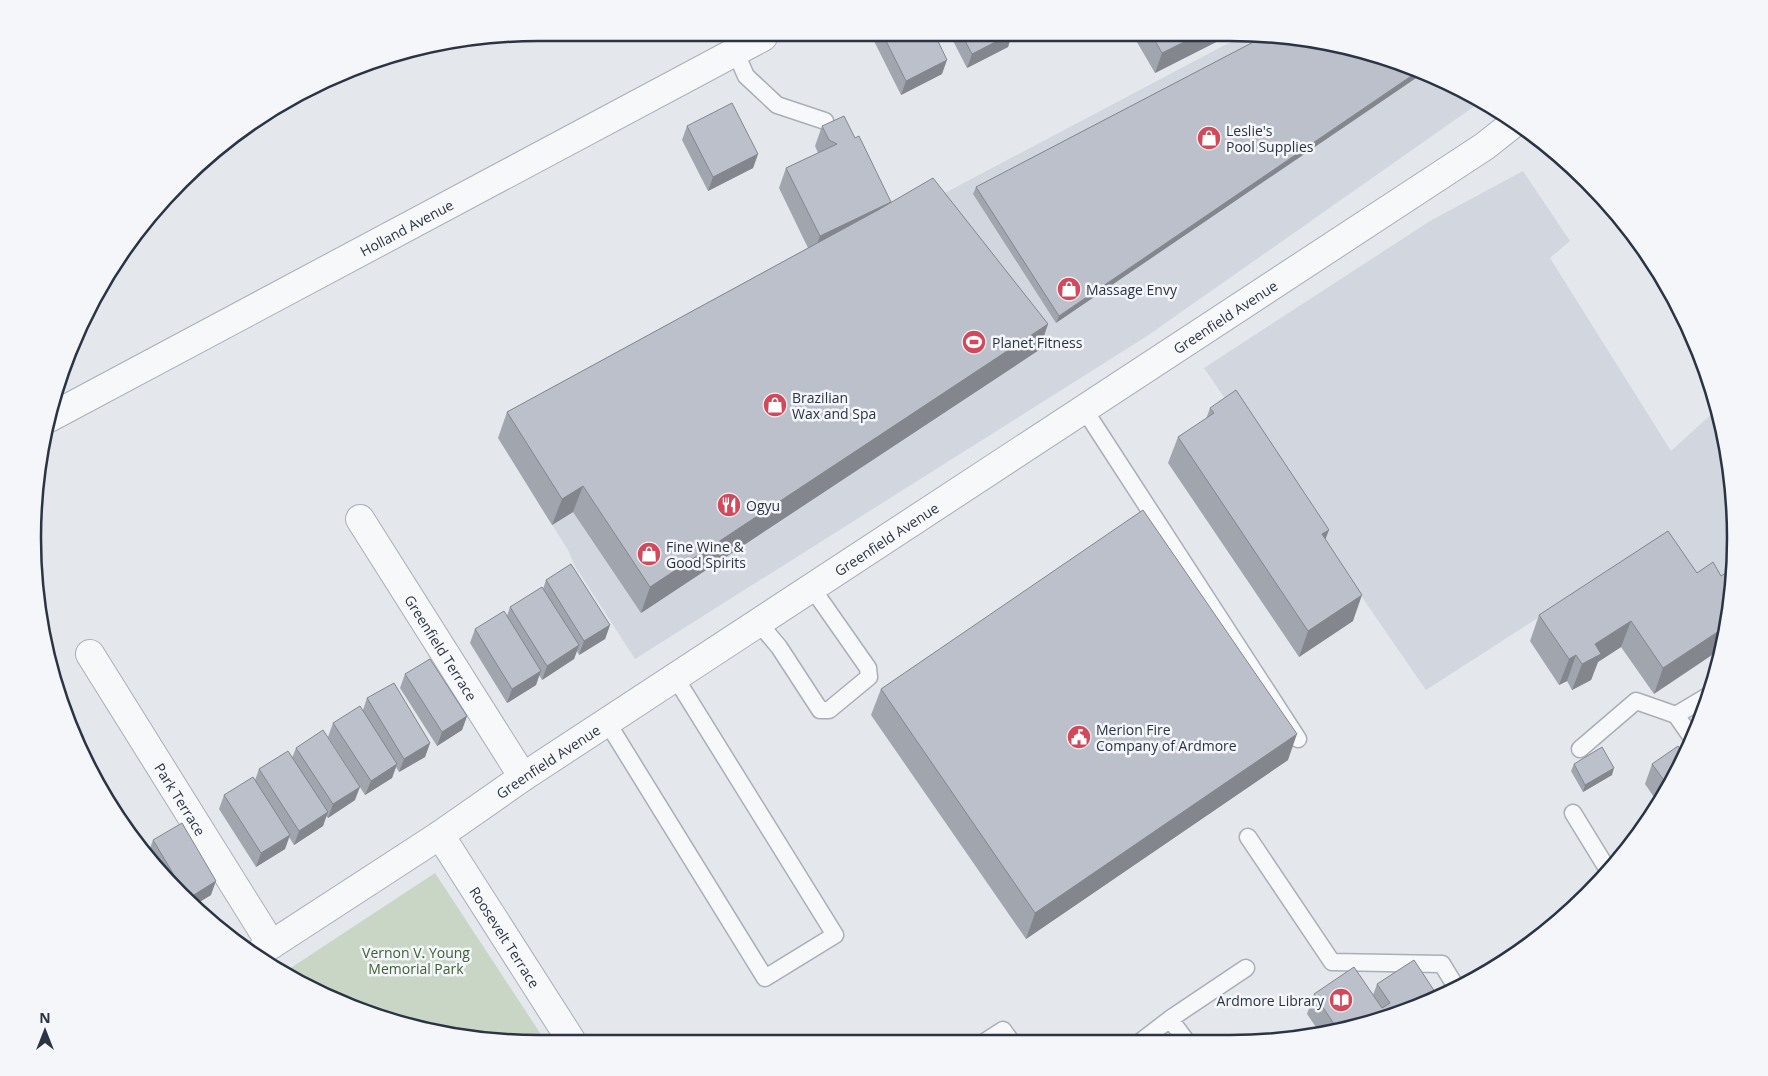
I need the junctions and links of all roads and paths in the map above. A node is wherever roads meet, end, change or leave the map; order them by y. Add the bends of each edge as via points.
1 (756, 41) edge
2 (736, 52) junction
3 (825, 121) dead end
4 (1509, 127) edge
5 (1084, 409) junction
6 (57, 414) edge
7 (360, 519) dead end
8 (812, 588) junction
9 (758, 622) junction
10 (90, 654) dead end
11 (675, 677) junction
12 (1699, 702) edge
13 (1676, 715) junction
14 (607, 722) junction
15 (1687, 732) edge
16 (1298, 739) dead end
17 (1580, 749) dead end
18 (523, 777) junction
19 (1573, 814) dead end
20 (440, 835) junction
21 (1248, 837) dead end
22 (1604, 864) edge
23 (264, 949) edge
24 (1246, 968) dead end
25 (1453, 982) edge
26 (1170, 1019) junction
27 (568, 1035) edge
28 (995, 1035) edge
29 (1007, 1035) edge
30 (1149, 1035) edge
31 (1182, 1035) edge

1 - 2 street, Holland Avenue
2 - 3 lane via 746,76 777,105
2 - 6 street, Holland Avenue
4 - 5 street, Greenfield Avenue via 1485,146
5 - 8 street, Greenfield Avenue
5 - 16 lane
7 - 18 street, Greenfield Terrace
8 - 9 street, Greenfield Avenue
8 - 9 lane via 868,668 869,678 829,710 820,710 779,647
9 - 11 street, Greenfield Avenue
10 - 23 street, Park Terrace
11 - 14 street, Greenfield Avenue
11 - 14 lane via 835,935 765,978
12 - 13 lane
13 - 15 lane
13 - 17 lane via 1636,701
14 - 18 street, Greenfield Avenue
18 - 20 street, Greenfield Avenue
19 - 22 lane
20 - 23 street, Greenfield Avenue
20 - 27 street, Roosevelt Terrace
21 - 25 lane via 1332,962 1442,964
24 - 26 lane
26 - 30 lane
26 - 31 lane
28 - 29 lane via 1003,1030

